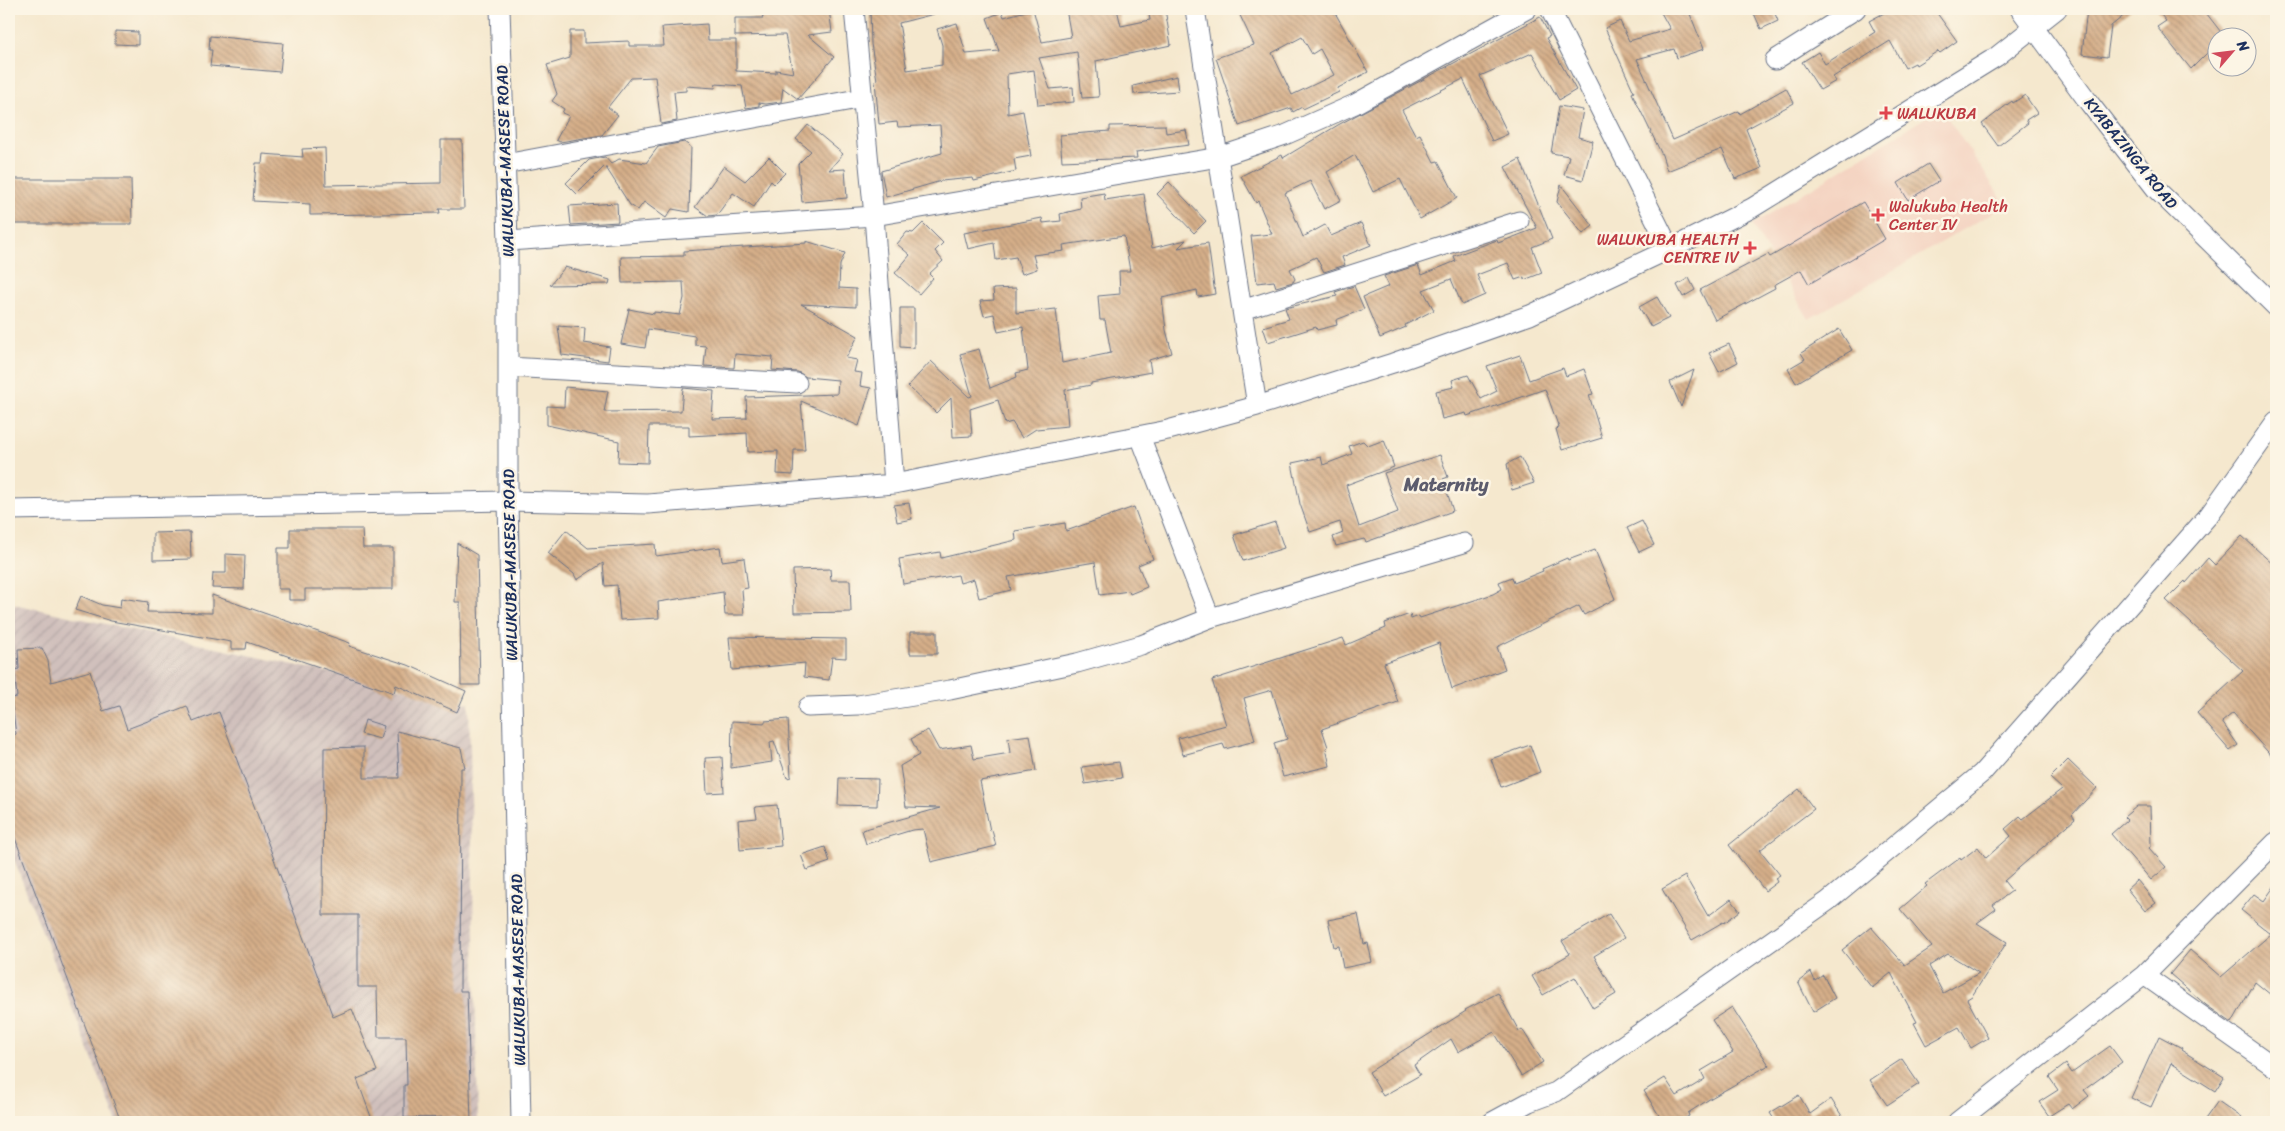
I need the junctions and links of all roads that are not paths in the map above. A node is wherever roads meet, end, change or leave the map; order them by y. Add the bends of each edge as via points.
1 (500, 9) edge
2 (854, 9) edge
3 (1195, 9) edge
4 (1527, 9) edge
5 (1550, 9) edge
6 (1856, 9) edge
7 (2020, 9) edge
8 (2057, 9) edge
9 (2034, 28) junction
10 (1775, 60) dead end
11 (863, 98) junction
12 (1219, 157) junction
13 (505, 164) junction
14 (874, 216) junction
15 (1519, 221) dead end
16 (508, 241) junction
17 (1670, 249) junction
18 (2276, 307) edge
19 (1242, 310) junction
20 (508, 366) junction
21 (797, 383) dead end
22 (1257, 406) junction
23 (2276, 421) edge
24 (1140, 436) junction
25 (894, 484) junction
26 (508, 501) junction
27 (9, 510) edge
28 (1464, 542) dead end
29 (1210, 618) junction
30 (808, 707) dead end
31 (2276, 842) edge
32 (2144, 975) junction
33 (2276, 1068) edge
34 (521, 1122) edge
35 (1492, 1122) edge
36 (1957, 1122) edge

1 - 13 street, WALUKUBA-MASESE ROAD
2 - 11 street
3 - 12 street
4 - 12 street via 1355,104 1285,135
5 - 17 street
6 - 10 street
7 - 9 street, KYABAZINGA ROAD
8 - 9 street
9 - 17 street via 1996,57 1752,208
9 - 18 street, KYABAZINGA ROAD via 2156,188
11 - 13 street
11 - 14 street
12 - 14 street
12 - 19 street
13 - 16 street, WALUKUBA-MASESE ROAD
14 - 16 street
14 - 25 street
15 - 19 street
16 - 20 street, WALUKUBA-MASESE ROAD
17 - 22 street via 1530,315
19 - 22 street
20 - 21 street
20 - 26 street, WALUKUBA-MASESE ROAD
22 - 24 street
23 - 35 street via 2209,515 1982,773 1812,913 1556,1092
24 - 25 street
24 - 29 street
25 - 26 street via 648,504
26 - 27 street
26 - 34 street, WALUKUBA-MASESE ROAD
28 - 29 street
29 - 30 street via 1141,645 1077,663 858,705
31 - 32 street
32 - 33 street
32 - 36 street

